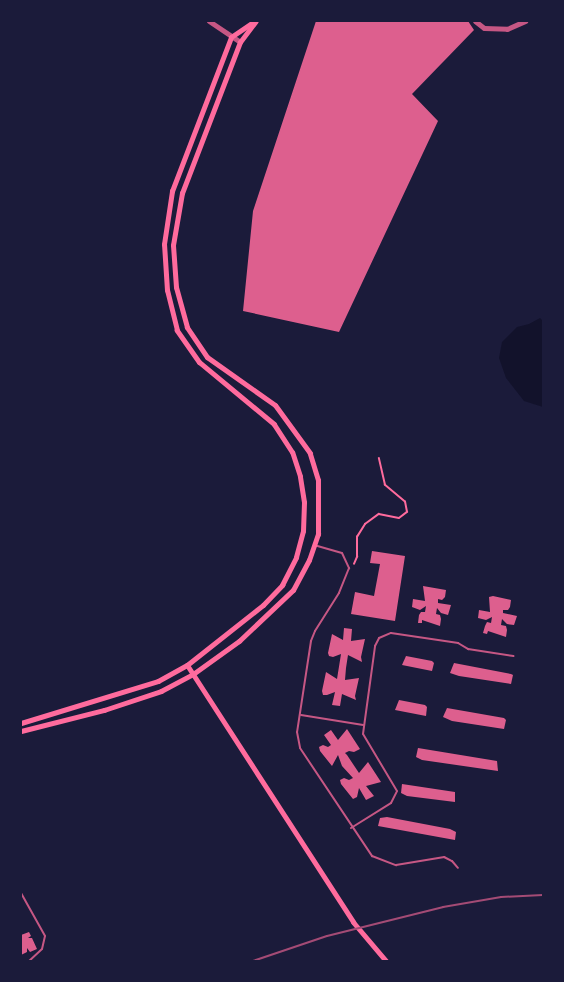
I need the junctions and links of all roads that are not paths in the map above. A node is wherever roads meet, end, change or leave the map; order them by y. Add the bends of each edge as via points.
1 (209, 21) edge
2 (255, 21) edge
3 (475, 21) edge
4 (525, 21) edge
5 (231, 37) junction
6 (240, 42) junction
7 (314, 545) junction
8 (513, 656) dead end
9 (188, 665) junction
10 (193, 674) junction
11 (300, 714) junction
12 (21, 723) edge
13 (363, 725) junction
14 (21, 731) edge
15 (351, 828) junction
16 (458, 868) dead end
17 (21, 893) edge
18 (29, 961) edge
19 (386, 961) edge

1 - 5 street
2 - 5 main road
2 - 6 main road
3 - 4 street via 484,28 507,29
5 - 6 street
5 - 9 main road via 172,191 164,244 167,290 177,330 199,362 274,424 292,452 304,502 303,531 282,585 233,632
6 - 7 main road via 182,193 173,245 176,287 187,327 207,357 275,405 309,453 318,480 320,508
7 - 10 main road via 292,590 271,613
7 - 11 lane via 342,553 348,568 339,593 313,636
8 - 13 lane via 385,634 375,646
9 - 10 main road
9 - 12 main road via 158,681
10 - 14 main road via 161,691 113,707
10 - 19 main road via 363,936
11 - 13 lane
11 - 15 lane via 300,748
13 - 15 lane via 365,738 397,792 391,803
15 - 16 lane via 368,852 380,861 396,864 444,857
17 - 18 lane via 45,936 42,949

